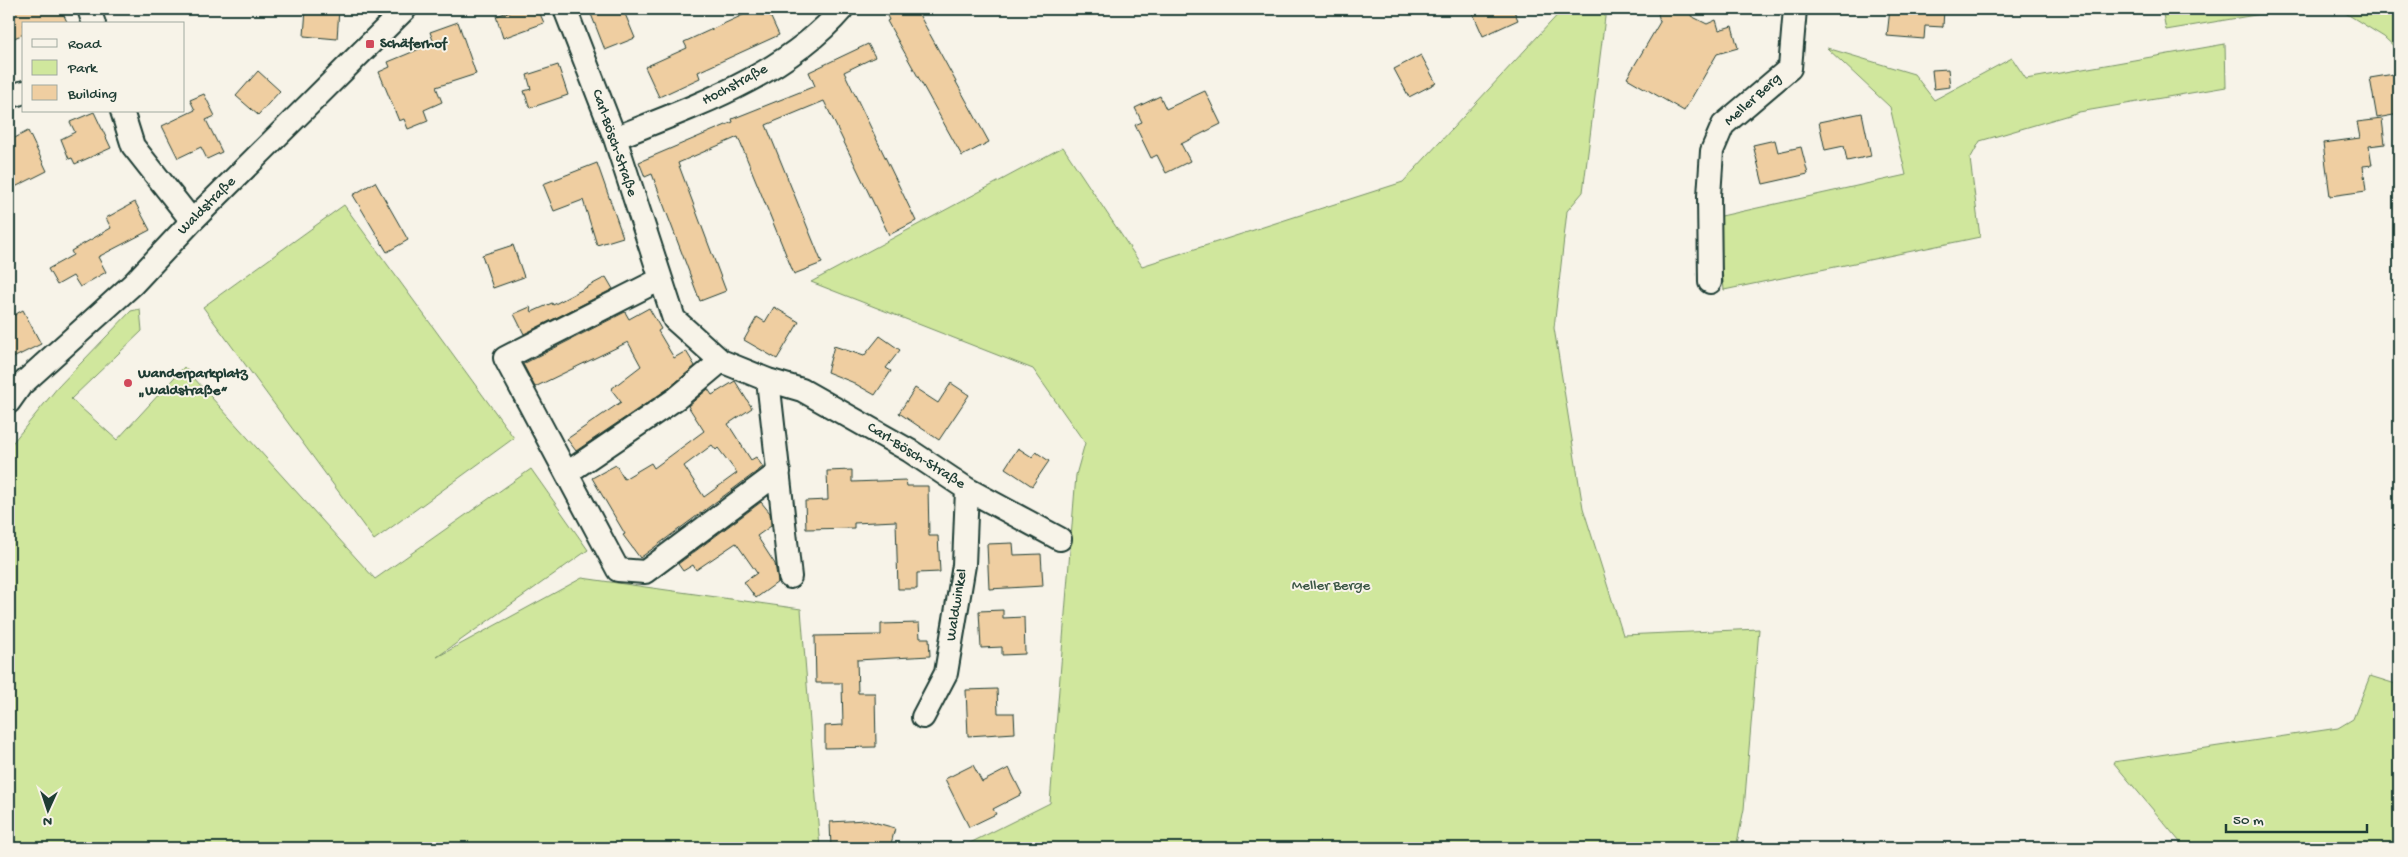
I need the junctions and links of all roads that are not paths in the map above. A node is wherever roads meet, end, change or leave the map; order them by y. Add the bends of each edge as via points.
1 (89, 9) edge
2 (405, 9) edge
3 (565, 9) edge
4 (842, 9) edge
5 (1795, 9) edge
6 (93, 22) edge
7 (22, 93) edge
8 (9, 98) edge
9 (122, 112) edge
10 (614, 138) junction
11 (192, 221) junction
12 (661, 279) junction
13 (1710, 282) dead end
14 (721, 361) junction
15 (768, 380) junction
16 (9, 402) edge
17 (779, 472) junction
18 (567, 473) junction
19 (967, 489) junction
20 (1060, 539) dead end
21 (790, 578) dead end
22 (923, 717) dead end

1 - 6 street
2 - 11 street, Waldstraße
3 - 10 street, Carl-Bösch-Straße
4 - 10 street, Hochstraße via 823,31 753,78 710,100
5 - 13 street, Meller Berg via 1790,68 1723,125 1712,151
7 - 8 street
9 - 11 street via 133,146
10 - 12 street, Carl-Bösch-Straße
11 - 16 street, Waldstraße via 133,284 22,385
12 - 14 street, Carl-Bösch-Straße via 674,319
12 - 18 street via 505,358
14 - 15 street, Carl-Bösch-Straße
14 - 18 street via 677,398
15 - 17 street
15 - 19 street, Carl-Bösch-Straße via 802,390 862,423
17 - 18 street via 645,572 618,570
17 - 21 street
19 - 20 street, Carl-Bösch-Straße
19 - 22 street, Waldwinkel via 964,566 946,673

